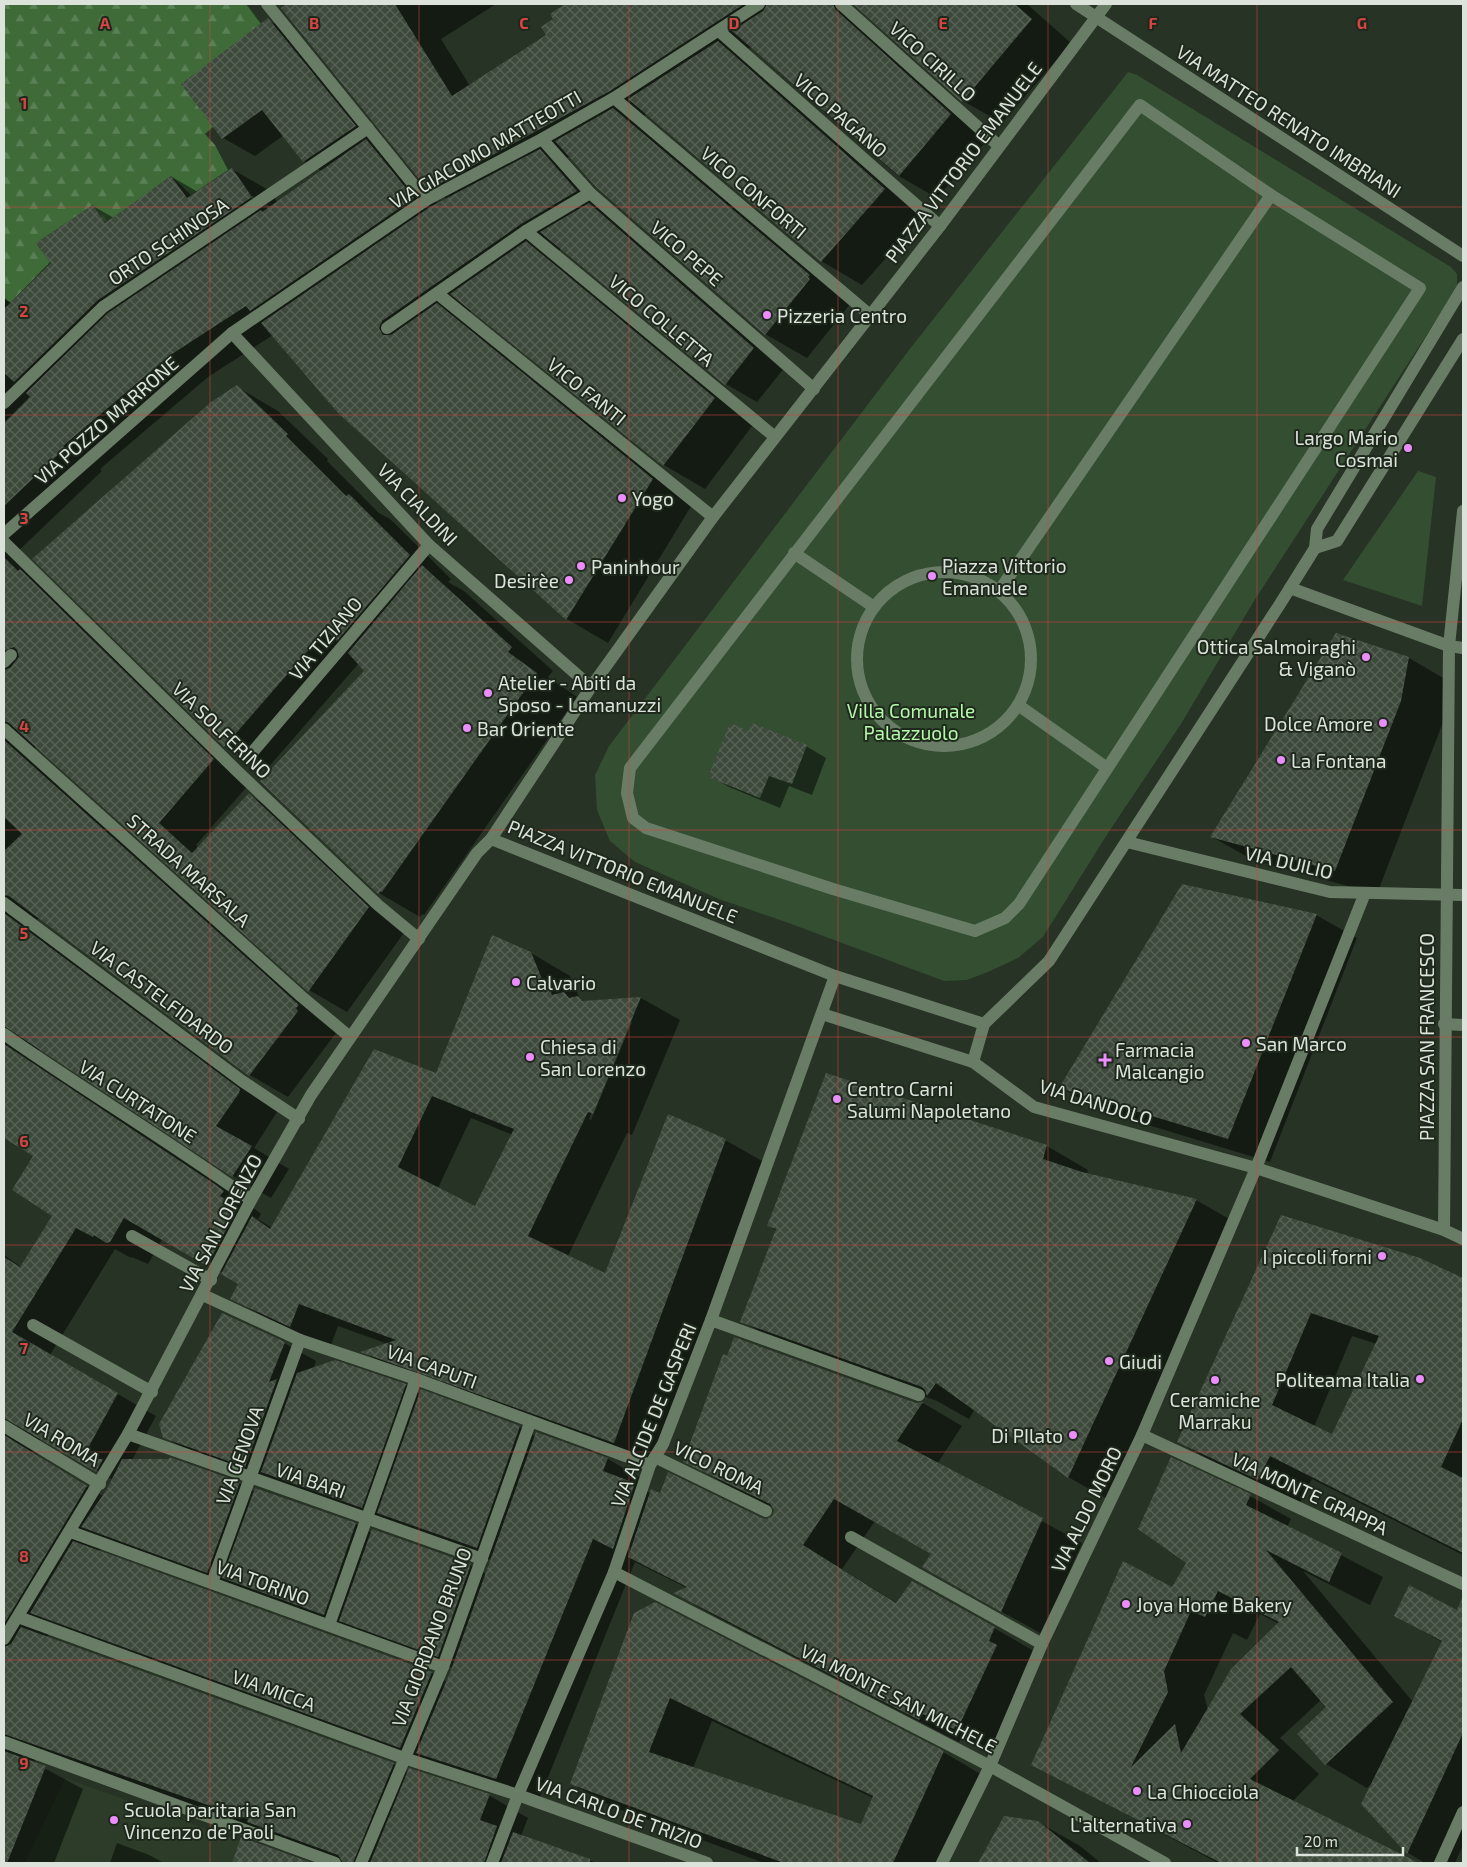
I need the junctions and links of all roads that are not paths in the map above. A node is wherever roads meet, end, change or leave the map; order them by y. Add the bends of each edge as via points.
1 (267, 4) edge
2 (759, 4) edge
3 (841, 4) edge
4 (1076, 4) edge
5 (1106, 4) edge
6 (1095, 18) junction
7 (719, 31) junction
8 (614, 98) junction
9 (368, 128) junction
10 (542, 139) junction
11 (1000, 146) junction
12 (590, 193) junction
13 (1271, 195) junction
14 (426, 200) junction
15 (940, 226) junction
16 (526, 231) junction
17 (1463, 256) edge
18 (1463, 288) edge
19 (438, 294) junction
20 (870, 315) junction
21 (387, 328) dead end
22 (232, 333) junction
23 (1463, 339) edge
24 (814, 389) junction
25 (4, 403) edge
26 (775, 437) junction
27 (1463, 511) edge
28 (713, 517) junction
29 (4, 534) edge
30 (4, 542) edge
31 (429, 545) junction
32 (1315, 548) junction
33 (794, 553) junction
34 (1290, 588) junction
35 (1000, 592) junction
36 (874, 607) junction
37 (1448, 646) junction
38 (1463, 648) edge
39 (591, 687) junction
40 (1018, 705) junction
41 (4, 729) edge
42 (250, 756) dead end
43 (1107, 768) junction
44 (491, 839) junction
45 (1127, 842) junction
46 (1365, 893) junction
47 (1446, 894) junction
48 (1463, 895) edge
49 (4, 904) edge
50 (419, 939) junction
51 (835, 976) junction
52 (822, 1014) junction
53 (984, 1024) junction
54 (1444, 1024) junction
55 (1463, 1025) edge
56 (4, 1034) edge
57 (350, 1037) junction
58 (973, 1062) junction
59 (299, 1119) junction
60 (1256, 1168) junction
61 (251, 1200) junction
62 (1444, 1230) junction
63 (132, 1236) dead end
64 (1463, 1239) edge
65 (211, 1280) junction
66 (204, 1294) junction
67 (711, 1320) junction
68 (34, 1325) dead end
69 (300, 1340) junction
70 (416, 1379) junction
71 (152, 1392) junction
72 (919, 1395) dead end
73 (530, 1423) junction
74 (4, 1426) edge
75 (128, 1434) junction
76 (1142, 1435) junction
77 (653, 1461) junction
78 (250, 1478) junction
79 (100, 1484) junction
80 (766, 1511) dead end
81 (367, 1520) junction
82 (71, 1532) junction
83 (851, 1537) dead end
84 (482, 1559) junction
85 (614, 1572) junction
86 (212, 1583) junction
87 (1463, 1584) edge
88 (18, 1617) junction
89 (329, 1626) junction
90 (4, 1639) edge
91 (1042, 1644) junction
92 (443, 1667) junction
93 (4, 1742) edge
94 (404, 1758) junction
95 (990, 1766) junction
96 (518, 1795) junction
97 (1463, 1812) edge
98 (334, 1863) edge
99 (361, 1863) edge
100 (492, 1863) edge
101 (708, 1863) edge
102 (942, 1863) edge
103 (1164, 1863) edge
104 (1440, 1863) edge

1 - 9 street
2 - 7 street, VIA GIACOMO MATTEOTTI
3 - 11 street, VICO CIRILLO
4 - 6 street, VIA MATTEO RENATO IMBRIANI
5 - 6 street, PIAZZA VITTORIO EMANUELE
6 - 11 street, PIAZZA VITTORIO EMANUELE
6 - 17 street, VIA MATTEO RENATO IMBRIANI
7 - 8 street, VIA GIACOMO MATTEOTTI
7 - 15 street, VICO PAGANO
8 - 10 street, VIA GIACOMO MATTEOTTI
8 - 20 street, VICO CONFORTI
9 - 14 street
9 - 25 street, ORTO SCHINOSA via 103,307
10 - 12 street, VICO PEPE
10 - 14 street, VIA GIACOMO MATTEOTTI
11 - 15 street, PIAZZA VITTORIO EMANUELE
12 - 16 street
12 - 24 street, VICO PEPE
13 - 33 street via 1140,105
13 - 35 street
13 - 43 street via 1420,288
14 - 22 street, VIA GIACOMO MATTEOTTI
15 - 20 street, PIAZZA VITTORIO EMANUELE
16 - 19 street
16 - 26 street, VICO COLLETTA
18 - 32 street via 1317,529
19 - 21 street
19 - 28 street, VICO FANTI
20 - 24 street, PIAZZA VITTORIO EMANUELE
22 - 29 street, VIA POZZO MARRONE
22 - 31 street, VIA CIALDINI
23 - 32 street via 1337,542
24 - 26 street, PIAZZA VITTORIO EMANUELE
26 - 28 street, PIAZZA VITTORIO EMANUELE
27 - 37 street
28 - 39 street, PIAZZA VITTORIO EMANUELE
30 - 50 street, VIA SOLFERINO via 237,771 378,905
31 - 39 street, VIA CIALDINI
31 - 42 street, VIA TIZIANO
32 - 34 street
33 - 36 street
33 - 43 street via 630,768 627,793 633,818 646,828 833,890 975,931 1005,918 1020,904
34 - 37 street
34 - 45 street
35 - 36 street via 980,579 958,573 935,572 913,577 893,588
35 - 40 street via 1015,608 1026,628 1031,650 1028,678
36 - 40 street via 863,627 857,653 860,680 867,699 892,728 914,740 939,746 962,744 984,736
37 - 38 street
37 - 47 street, PIAZZA SAN FRANCESCO
39 - 44 street, PIAZZA VITTORIO EMANUELE
40 - 43 street
41 - 57 street, STRADA MARSALA
44 - 50 street, VIA SAN LORENZO via 477,853
44 - 51 street, PIAZZA VITTORIO EMANUELE
45 - 46 street, VIA DUILIO via 1330,892
45 - 53 street via 1049,961
46 - 47 street, VIA DUILIO
46 - 60 street
47 - 48 street, VIA DUILIO
47 - 54 street, PIAZZA SAN FRANCESCO
49 - 59 street, VIA CASTELFIDARDO
50 - 57 street, VIA SAN LORENZO
51 - 52 street, VIA ALCIDE DE GASPERI
51 - 53 street, PIAZZA VITTORIO EMANUELE
52 - 58 street
52 - 67 street, VIA ALCIDE DE GASPERI
53 - 58 street
54 - 55 street
54 - 62 street, PIAZZA SAN FRANCESCO
56 - 61 street, VIA CURTATONE via 199,1162
57 - 59 street, VIA SAN LORENZO
58 - 60 street, VIA DANDOLO via 1034,1107
59 - 61 street, VIA SAN LORENZO
60 - 62 street
60 - 76 street, VIA ALDO MORO
61 - 65 street, VIA SAN LORENZO
62 - 64 street
63 - 65 street
65 - 66 street, VIA SAN LORENZO
66 - 69 street, VIA CAPUTI
66 - 71 street, VIA SAN LORENZO
67 - 72 street
67 - 77 street, VIA ALCIDE DE GASPERI via 663,1444
68 - 71 street
69 - 70 street, VIA CAPUTI
69 - 78 street, VIA GENOVA
70 - 73 street, VIA CAPUTI
70 - 81 street
71 - 75 street, VIA SAN LORENZO
73 - 77 street, VIA CAPUTI
73 - 84 street, VIA GIORDANO BRUNO
74 - 79 street, VIA ROMA
75 - 78 street, VIA BARI
75 - 79 street, VIA SAN LORENZO
76 - 87 street, VIA MONTE GRAPPA
76 - 91 street, VIA ALDO MORO
77 - 80 street, VICO ROMA
77 - 85 street, VIA ALCIDE DE GASPERI
78 - 81 street, VIA BARI
78 - 86 street, VIA GENOVA
79 - 82 street, VIA SAN LORENZO
81 - 84 street, VIA BARI
81 - 89 street
82 - 86 street, VIA TORINO
82 - 88 street, VIA SAN LORENZO
83 - 91 street
84 - 92 street, VIA GIORDANO BRUNO
85 - 95 street, VIA MONTE SAN MICHELE
85 - 96 street, VIA ALCIDE DE GASPERI
86 - 89 street, VIA TORINO
88 - 90 street, VIA SAN LORENZO
88 - 94 street, VIA MICCA
89 - 92 street, VIA TORINO
91 - 95 street, VIA ALDO MORO
92 - 94 street, VIA GIORDANO BRUNO
93 - 98 street
94 - 96 street, VIA MICCA
94 - 99 street, VIA GIORDANO BRUNO
95 - 102 street, VIA ALDO MORO
95 - 103 street, VIA MONTE SAN MICHELE
96 - 100 street, VIA ALCIDE DE GASPERI
96 - 101 street, VIA CARLO DE TRIZIO
97 - 104 street

